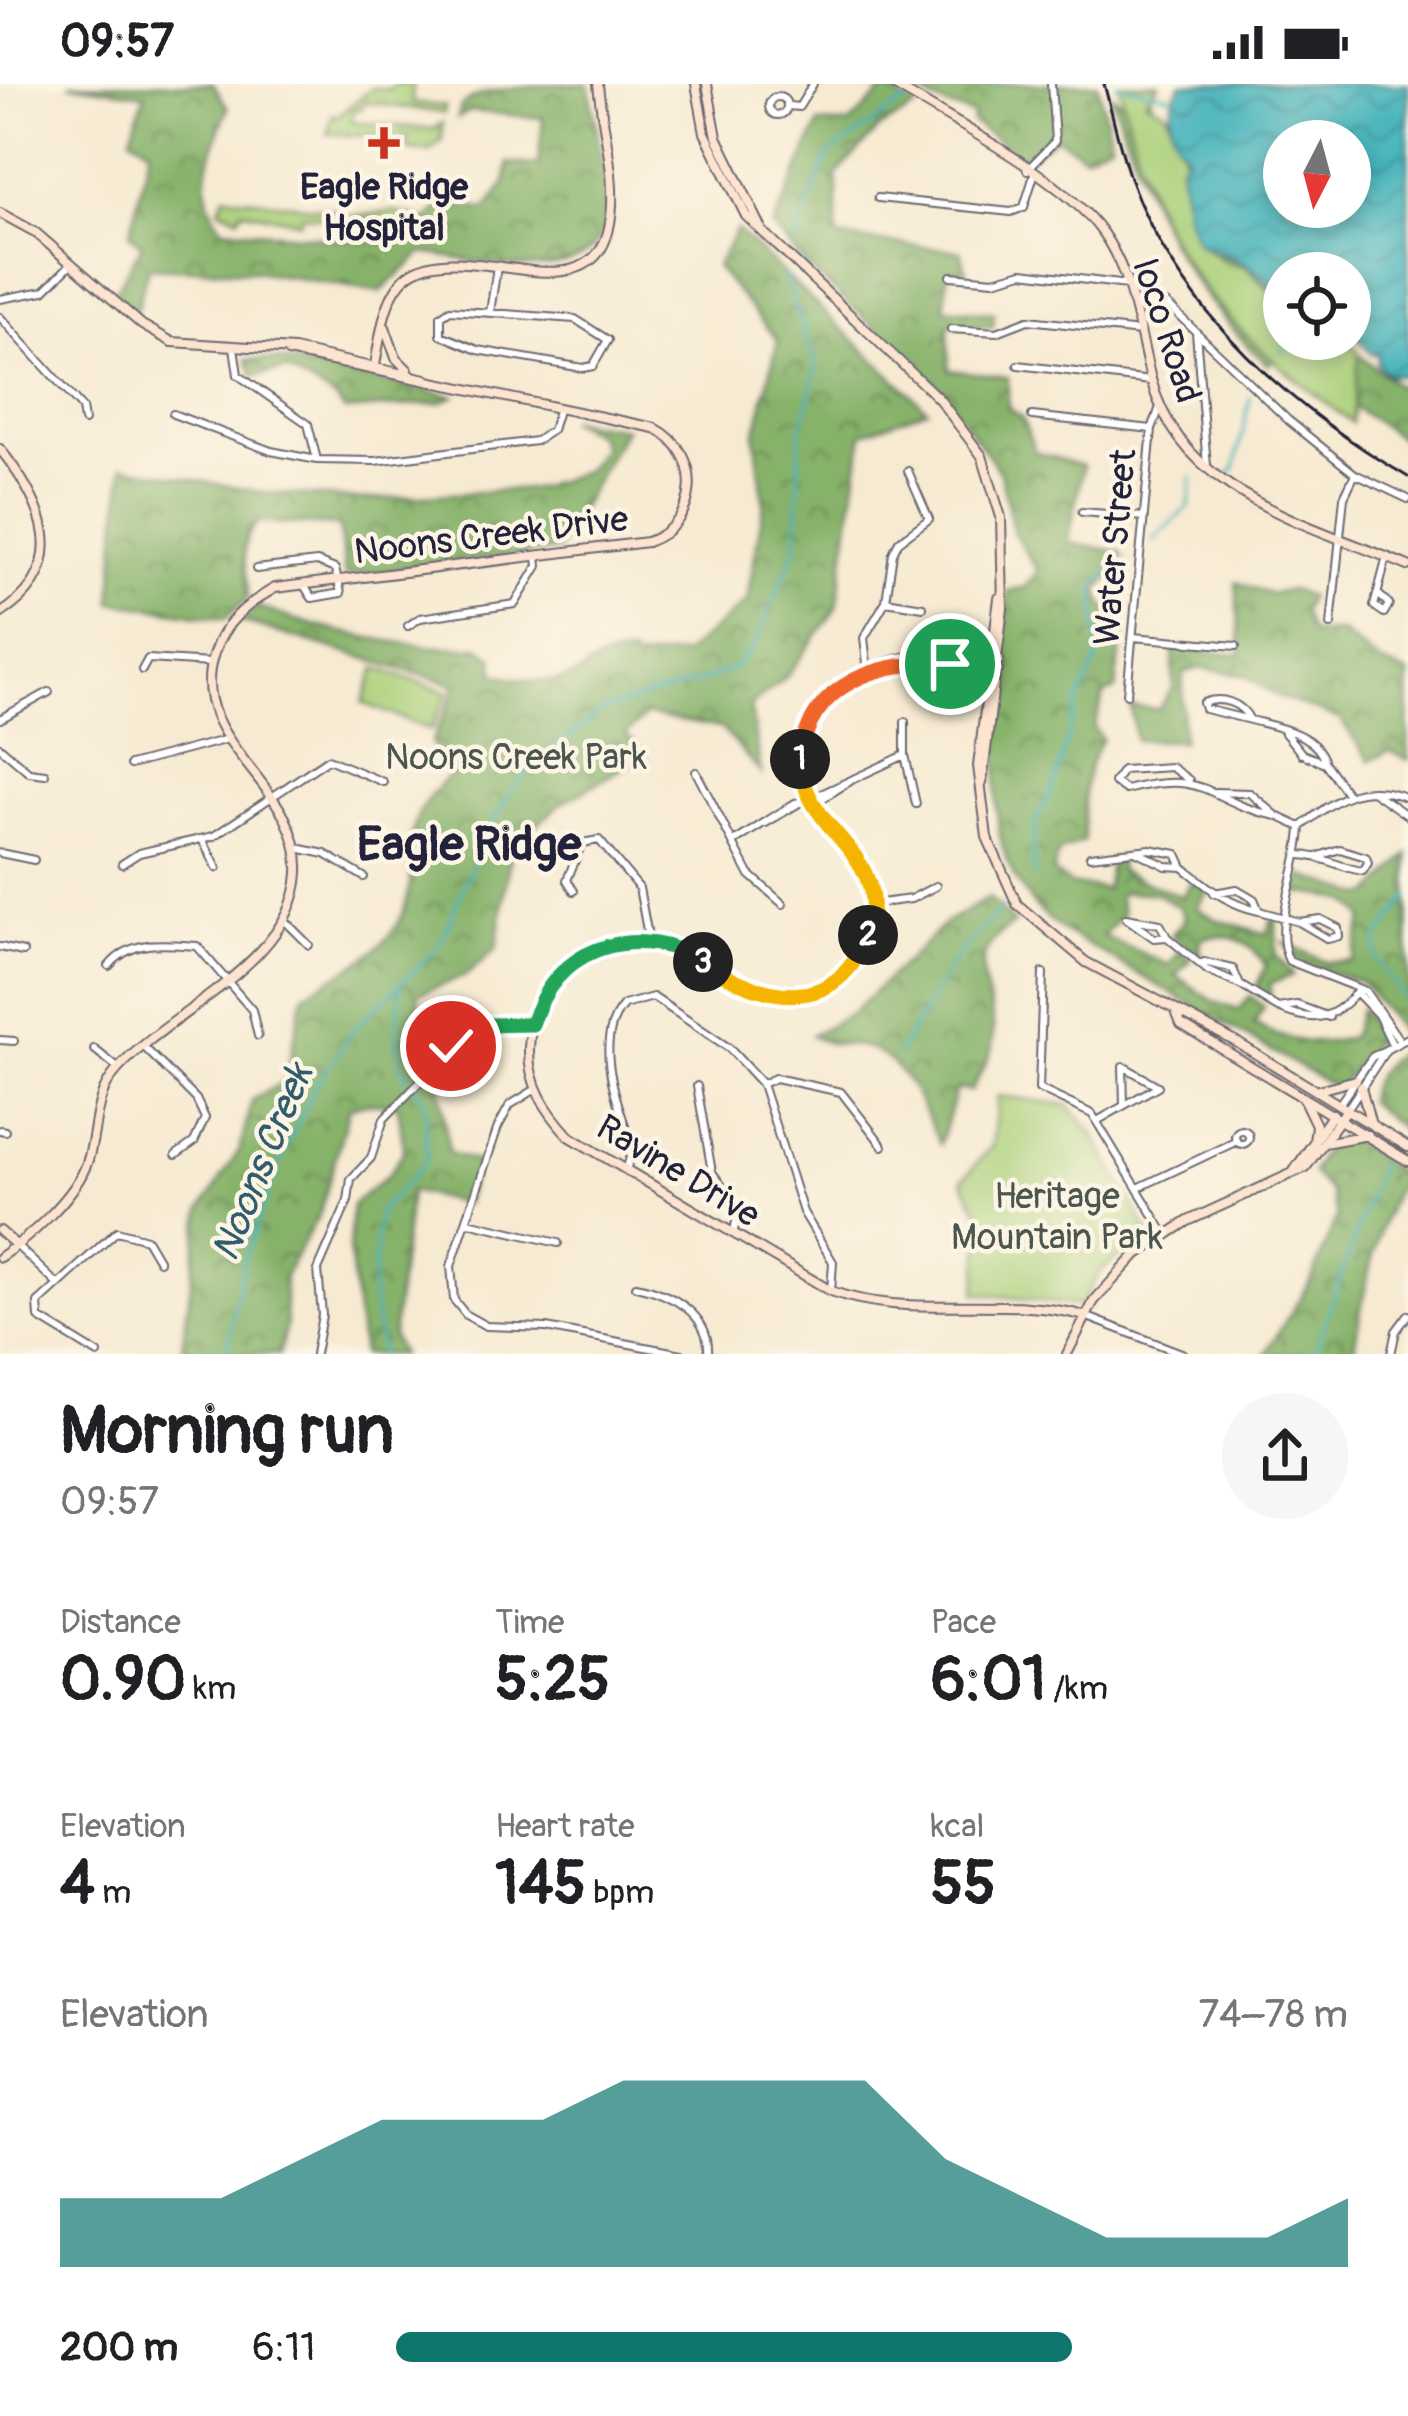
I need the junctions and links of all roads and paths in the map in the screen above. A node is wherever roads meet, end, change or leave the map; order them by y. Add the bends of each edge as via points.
1 (598, 84) edge
2 (696, 84) edge
3 (706, 84) edge
4 (813, 84) edge
5 (892, 84) edge
6 (1051, 84) edge
7 (788, 106) dead end
8 (1030, 172) junction
9 (878, 198) dead end
10 (0, 213) edge
11 (761, 228) junction
12 (70, 263) junction
13 (497, 266) junction
14 (951, 276) dead end
15 (1129, 286) junction
16 (0, 299) edge
17 (490, 312) junction
18 (0, 317) edge
19 (384, 323) junction
20 (951, 329) dead end
21 (1141, 332) junction
22 (1196, 332) junction
23 (234, 347) junction
24 (1018, 365) dead end
25 (374, 368) junction
26 (421, 376) junction
27 (1151, 381) junction
28 (433, 382) junction
29 (559, 407) junction
30 (1160, 407) junction
31 (173, 414) dead end
32 (1032, 416) dead end
33 (84, 421) dead end
34 (1152, 429) junction
35 (0, 448) edge
36 (317, 460) junction
37 (1207, 470) junction
38 (908, 471) dead end
39 (1355, 474) junction
40 (1408, 499) edge
41 (1082, 512) dead end
42 (1144, 518) junction
43 (1340, 537) junction
44 (537, 557) junction
45 (1387, 557) junction
46 (1408, 566) edge
47 (256, 569) dead end
48 (339, 580) junction
49 (303, 584) junction
50 (1378, 594) dead end
51 (886, 601) junction
52 (923, 607) dead end
53 (0, 614) edge
54 (1331, 625) dead end
55 (409, 626) dead end
56 (1133, 637) junction
57 (1236, 646) dead end
58 (210, 663) junction
59 (993, 664) junction
60 (142, 670) dead end
61 (868, 672) junction
62 (49, 692) dead end
63 (1127, 694) dead end
64 (0, 719) edge
65 (1250, 720) junction
66 (905, 722) dead end
67 (1285, 734) junction
68 (228, 740) junction
69 (0, 746) edge
70 (905, 755) junction
71 (1325, 763) junction
72 (130, 765) dead end
73 (696, 772) dead end
74 (45, 774) dead end
75 (1189, 780) junction
76 (383, 782) dead end
77 (1372, 791) junction
78 (1216, 792) junction
79 (1346, 792) junction
80 (276, 797) junction
81 (1408, 798) edge
82 (805, 800) junction
83 (916, 803) dead end
84 (1277, 816) junction
85 (1408, 816) edge
86 (1301, 827) junction
87 (203, 841) junction
88 (734, 842) junction
89 (297, 848) junction
90 (1138, 852) junction
91 (0, 854) edge
92 (1090, 856) dead end
93 (1300, 856) junction
94 (1319, 856) junction
95 (34, 860) dead end
96 (122, 864) dead end
97 (1183, 867) junction
98 (217, 868) dead end
99 (364, 877) dead end
100 (936, 886) dead end
101 (574, 891) dead end
102 (1214, 893) junction
103 (783, 904) dead end
104 (873, 904) junction
105 (1259, 911) junction
106 (1284, 917) junction
107 (286, 922) junction
108 (1299, 922) junction
109 (1167, 937) junction
110 (649, 941) junction
111 (309, 945) dead end
112 (0, 947) edge
113 (23, 952) dead end
114 (1204, 962) junction
115 (109, 966) dead end
116 (1042, 973) dead end
117 (226, 978) junction
118 (1240, 985) junction
119 (1356, 992) junction
120 (1176, 1012) junction
121 (532, 1024) junction
122 (258, 1036) dead end
123 (0, 1040) edge
124 (14, 1041) dead end
125 (1397, 1042) edge
126 (144, 1048) junction
127 (94, 1049) dead end
128 (118, 1068) junction
129 (1358, 1083) junction
130 (762, 1084) junction
131 (697, 1085) dead end
132 (536, 1089) junction
133 (1316, 1090) junction
134 (1300, 1094) junction
135 (1124, 1105) junction
136 (1344, 1106) junction
137 (1337, 1116) junction
138 (1097, 1121) junction
139 (1371, 1122) junction
140 (1369, 1135) junction
141 (1237, 1142) dead end
142 (1318, 1145) junction
143 (884, 1146) dead end
144 (1408, 1147) edge
145 (176, 1155) dead end
146 (1408, 1161) edge
147 (626, 1170) junction
148 (1138, 1187) junction
149 (468, 1222) junction
150 (0, 1231) edge
151 (733, 1234) junction
152 (1165, 1234) junction
153 (558, 1243) dead end
154 (16, 1245) junction
155 (0, 1257) edge
156 (159, 1261) dead end
157 (58, 1285) junction
158 (636, 1286) dead end
159 (831, 1291) junction
160 (1408, 1315) edge
161 (1085, 1316) junction
162 (320, 1353) edge
163 (98, 1354) edge
164 (682, 1354) edge
165 (708, 1354) edge
166 (1067, 1354) edge
167 (1184, 1354) edge
168 (1391, 1354) edge

1 - 13 street via 611,206 603,244 560,272
2 - 11 street via 716,162
3 - 11 street via 717,137
4 - 7 street via 799,107
5 - 8 street, Ioco Road
6 - 8 street via 1055,141
8 - 9 street via 1024,207 1011,212
8 - 15 street, Ioco Road via 1086,213
10 - 12 street
11 - 59 street via 939,399 982,456 1001,517
12 - 16 street via 44,291
12 - 23 street via 161,338
13 - 17 street
13 - 19 street via 451,261 418,268 395,290
14 - 15 street via 994,280 1023,272
15 - 21 street, Ioco Road
15 - 22 street via 1168,305
17 - 17 street via 450,310 441,335 478,350 583,368 606,349 605,335 575,319
18 - 33 street via 82,408
19 - 25 street
19 - 26 street via 396,358
20 - 21 street via 997,332 1028,320
21 - 27 street, Ioco Road
22 - 37 street
22 - 39 street
23 - 25 street
23 - 36 street via 238,375 308,424
24 - 27 street
25 - 26 street
25 - 28 street, Noons Creek Drive
26 - 28 street
27 - 30 street, Ioco Road
28 - 29 street, Noons Creek Drive
29 - 36 street via 550,433 523,444
29 - 44 street, Noons Creek Drive via 668,435 688,466 690,493 679,521 659,538
30 - 34 street, Water Street
30 - 37 street, Ioco Road
31 - 36 street
32 - 34 street
34 - 42 street, Water Street
35 - 53 street via 36,499 45,530 33,582
37 - 43 street, Ioco Road via 1243,496
38 - 51 street via 928,526 895,547
39 - 40 street
39 - 43 street
41 - 42 street
42 - 56 street, Water Street
43 - 45 street, Ioco Road
43 - 54 street
44 - 48 street, Noons Creek Drive
44 - 55 street via 515,604
45 - 46 street, Ioco Road
45 - 50 street
47 - 48 street via 317,562
48 - 49 street, Noons Creek Drive
48 - 49 street via 337,596 307,596
49 - 58 street, Noons Creek Drive via 275,588 240,610
51 - 52 street
51 - 61 street via 864,638
56 - 57 street
56 - 63 street, Water Street
58 - 60 street via 162,657
58 - 68 street via 208,697
59 - 61 street via 926,656
59 - 120 street via 982,783 987,837 1020,908 1071,952
61 - 82 street via 827,697 808,724 800,759
62 - 64 street
65 - 65 street via 1233,704 1203,703 1225,718
65 - 67 street
66 - 70 street
67 - 71 street via 1302,754
67 - 71 street via 1322,748
68 - 72 street
68 - 80 street
69 - 74 street via 29,772
70 - 82 street
70 - 83 street
71 - 79 street
73 - 88 street
75 - 75 street via 1159,766 1123,770 1114,782 1126,790
75 - 78 street
76 - 80 street via 328,759
77 - 79 street
77 - 81 street
77 - 85 street
78 - 84 street
78 - 84 street via 1250,793
79 - 86 street
80 - 87 street
80 - 89 street
82 - 88 street
82 - 104 street via 860,859
84 - 86 street
86 - 93 street
87 - 96 street
87 - 98 street
88 - 103 street via 749,874
89 - 99 street
89 - 107 street via 296,898
90 - 92 street
90 - 97 street
90 - 97 street via 1164,849
91 - 95 street
93 - 94 street
93 - 106 street
94 - 94 street via 1354,870 1368,863 1340,849
97 - 102 street
100 - 104 street
101 - 110 street via 567,880 572,857 582,843 599,840 638,888
102 - 105 street
102 - 105 street via 1237,889
104 - 110 street via 854,961 832,982 799,995 750,990 684,950
105 - 106 street
106 - 108 street
106 - 119 street via 1288,961
107 - 111 street
107 - 117 street
108 - 108 street via 1328,939 1340,936 1332,923
109 - 109 street via 1160,924 1126,918 1154,938
109 - 114 street
110 - 121 street via 616,943 576,960 547,990
112 - 113 street
114 - 118 street
114 - 118 street via 1232,969
115 - 117 street via 143,944 197,946
116 - 138 street via 1040,1089 1076,1102
117 - 122 street via 252,1010
117 - 126 street
118 - 119 street via 1278,1008 1297,1005 1329,1017
119 - 125 street
120 - 133 street
120 - 134 street via 1181,1024
121 - 132 street
121 - 162 street via 477,1028 382,1122 318,1270
123 - 124 street
125 - 129 street via 1372,1057
126 - 128 street
126 - 145 street via 205,1118 194,1142
127 - 128 street
128 - 154 street via 96,1108 84,1170
129 - 133 street
129 - 136 street
129 - 139 street
130 - 143 street via 775,1078 841,1092
130 - 147 street via 667,1002 646,997 624,1005 609,1039 618,1112 633,1149
130 - 159 street via 803,1212 833,1262
131 - 151 street via 712,1172 739,1210
132 - 147 street, Ravine Drive via 569,1136
132 - 149 street via 502,1117
133 - 136 street
134 - 137 street
134 - 142 street
135 - 135 street via 1123,1066 1158,1086
135 - 138 street
136 - 137 street
136 - 139 street
137 - 140 street
137 - 142 street
138 - 148 street
139 - 144 street
140 - 142 street
140 - 146 street
141 - 148 street
142 - 152 street via 1306,1167
147 - 151 street, Ravine Drive
148 - 152 street
149 - 153 street
149 - 164 street via 450,1283 472,1319
150 - 154 street
151 - 159 street, Ravine Drive
152 - 161 street via 1116,1274
154 - 155 street
154 - 157 street
156 - 157 street via 146,1239 118,1231
157 - 163 street via 35,1312
158 - 165 street via 696,1316
159 - 161 street, Ravine Drive via 872,1300 1028,1304
160 - 168 street
161 - 166 street
161 - 167 street, Ravine Drive

